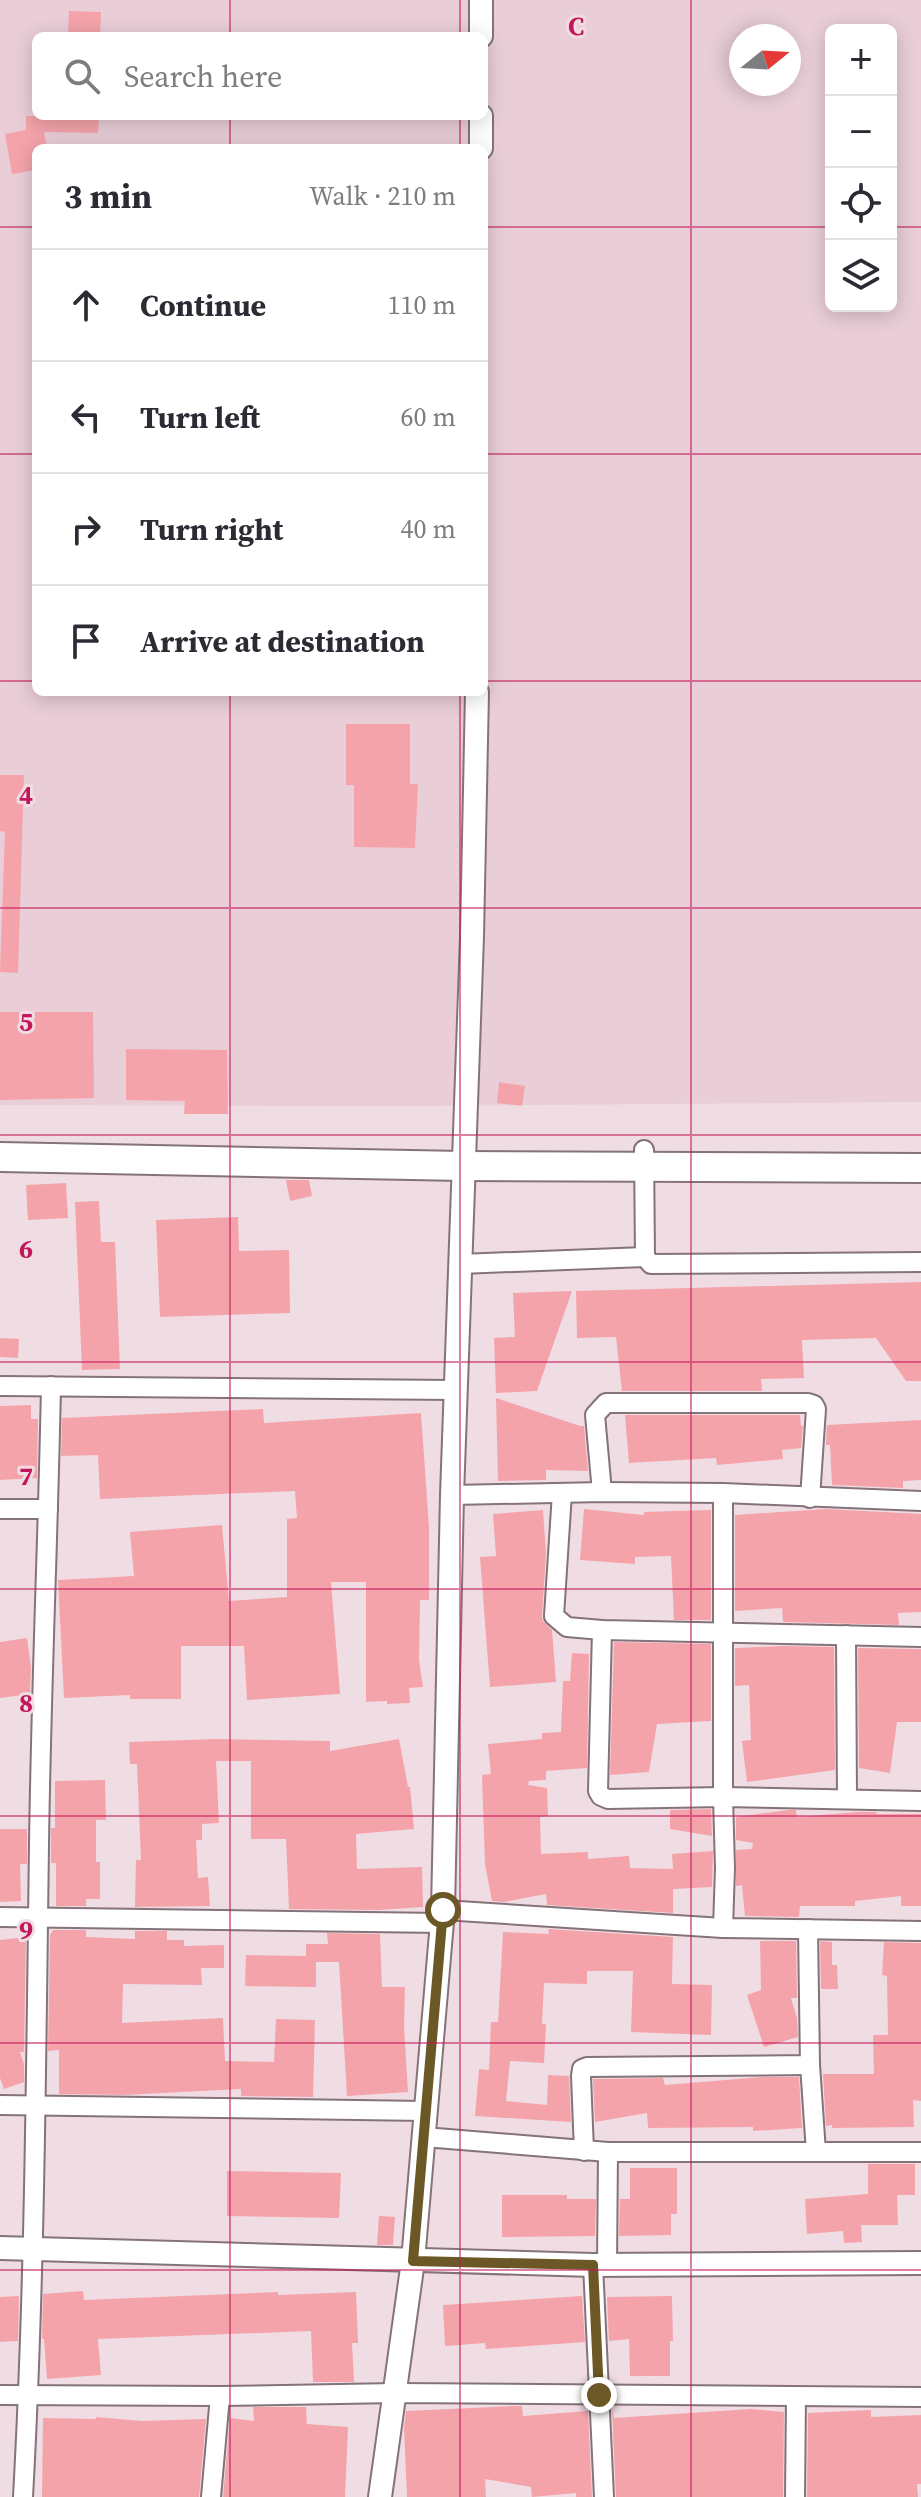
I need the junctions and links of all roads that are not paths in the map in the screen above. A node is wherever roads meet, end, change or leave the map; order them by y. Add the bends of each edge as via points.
1 (481, 0) edge
2 (481, 32) edge
3 (481, 120) edge
4 (481, 144) edge
5 (477, 696) edge
6 (0, 1142) edge
7 (921, 1152) edge
8 (0, 1157) edge
9 (463, 1158) junction
10 (644, 1158) junction
11 (921, 1168) edge
12 (645, 1257) junction
13 (921, 1262) edge
14 (460, 1264) junction
15 (0, 1386) edge
16 (51, 1386) junction
17 (455, 1390) junction
18 (602, 1492) junction
19 (562, 1493) junction
20 (723, 1493) junction
21 (452, 1495) junction
22 (810, 1498) junction
23 (921, 1501) edge
24 (0, 1509) edge
25 (48, 1509) junction
26 (602, 1630) junction
27 (724, 1631) junction
28 (846, 1635) junction
29 (921, 1637) edge
30 (723, 1797) junction
31 (847, 1799) junction
32 (921, 1801) edge
33 (0, 1917) edge
34 (38, 1917) junction
35 (442, 1917) junction
36 (723, 1928) junction
37 (808, 1929) junction
38 (921, 1931) edge
39 (810, 2065) junction
40 (0, 2105) edge
41 (35, 2106) junction
42 (425, 2111) junction
43 (424, 2137) junction
44 (584, 2151) junction
45 (608, 2152) junction
46 (816, 2152) junction
47 (921, 2152) edge
48 (0, 2248) edge
49 (32, 2251) junction
50 (413, 2261) junction
51 (921, 2263) edge
52 (600, 2265) junction
53 (396, 2393) junction
54 (0, 2395) edge
55 (599, 2395) junction
56 (220, 2396) junction
57 (28, 2397) junction
58 (796, 2397) junction
59 (921, 2397) edge
60 (23, 2497) edge
61 (211, 2497) edge
62 (380, 2497) edge
63 (604, 2497) edge
64 (795, 2497) edge

1 - 2 street
3 - 4 street
5 - 9 street
6 - 9 main road
7 - 10 main road
8 - 9 main road
9 - 10 main road
9 - 14 street
10 - 11 main road
10 - 12 street
12 - 13 street via 651,1264
12 - 14 street
14 - 17 street
15 - 16 street
16 - 17 street
16 - 25 street
17 - 21 street
18 - 19 street
18 - 20 street
18 - 22 street via 595,1415 606,1403 808,1403 816,1409
19 - 21 street
19 - 26 street via 554,1616 567,1627
20 - 22 street
20 - 27 street
21 - 35 street
22 - 23 street
24 - 25 street
25 - 34 street
26 - 27 street
26 - 30 street via 601,1796
27 - 28 street
27 - 30 street
28 - 29 street
28 - 31 street
30 - 31 street
30 - 36 street
31 - 32 street
33 - 34 street
34 - 35 street
34 - 41 street
35 - 36 street
35 - 42 street
36 - 37 street
37 - 38 street
37 - 39 street
39 - 44 street via 587,2067 581,2076
39 - 46 street
40 - 41 street
41 - 42 street
41 - 49 street
42 - 43 street
43 - 44 street
43 - 50 street
44 - 45 street
45 - 46 street
45 - 52 street
46 - 47 street
48 - 49 street
49 - 50 street
49 - 57 street
50 - 52 street
50 - 53 street
51 - 52 street
52 - 55 street
53 - 55 street
53 - 56 street
53 - 62 street
54 - 57 street
55 - 58 street
55 - 63 street
56 - 57 street
56 - 61 street
57 - 60 street
58 - 59 street
58 - 64 street

